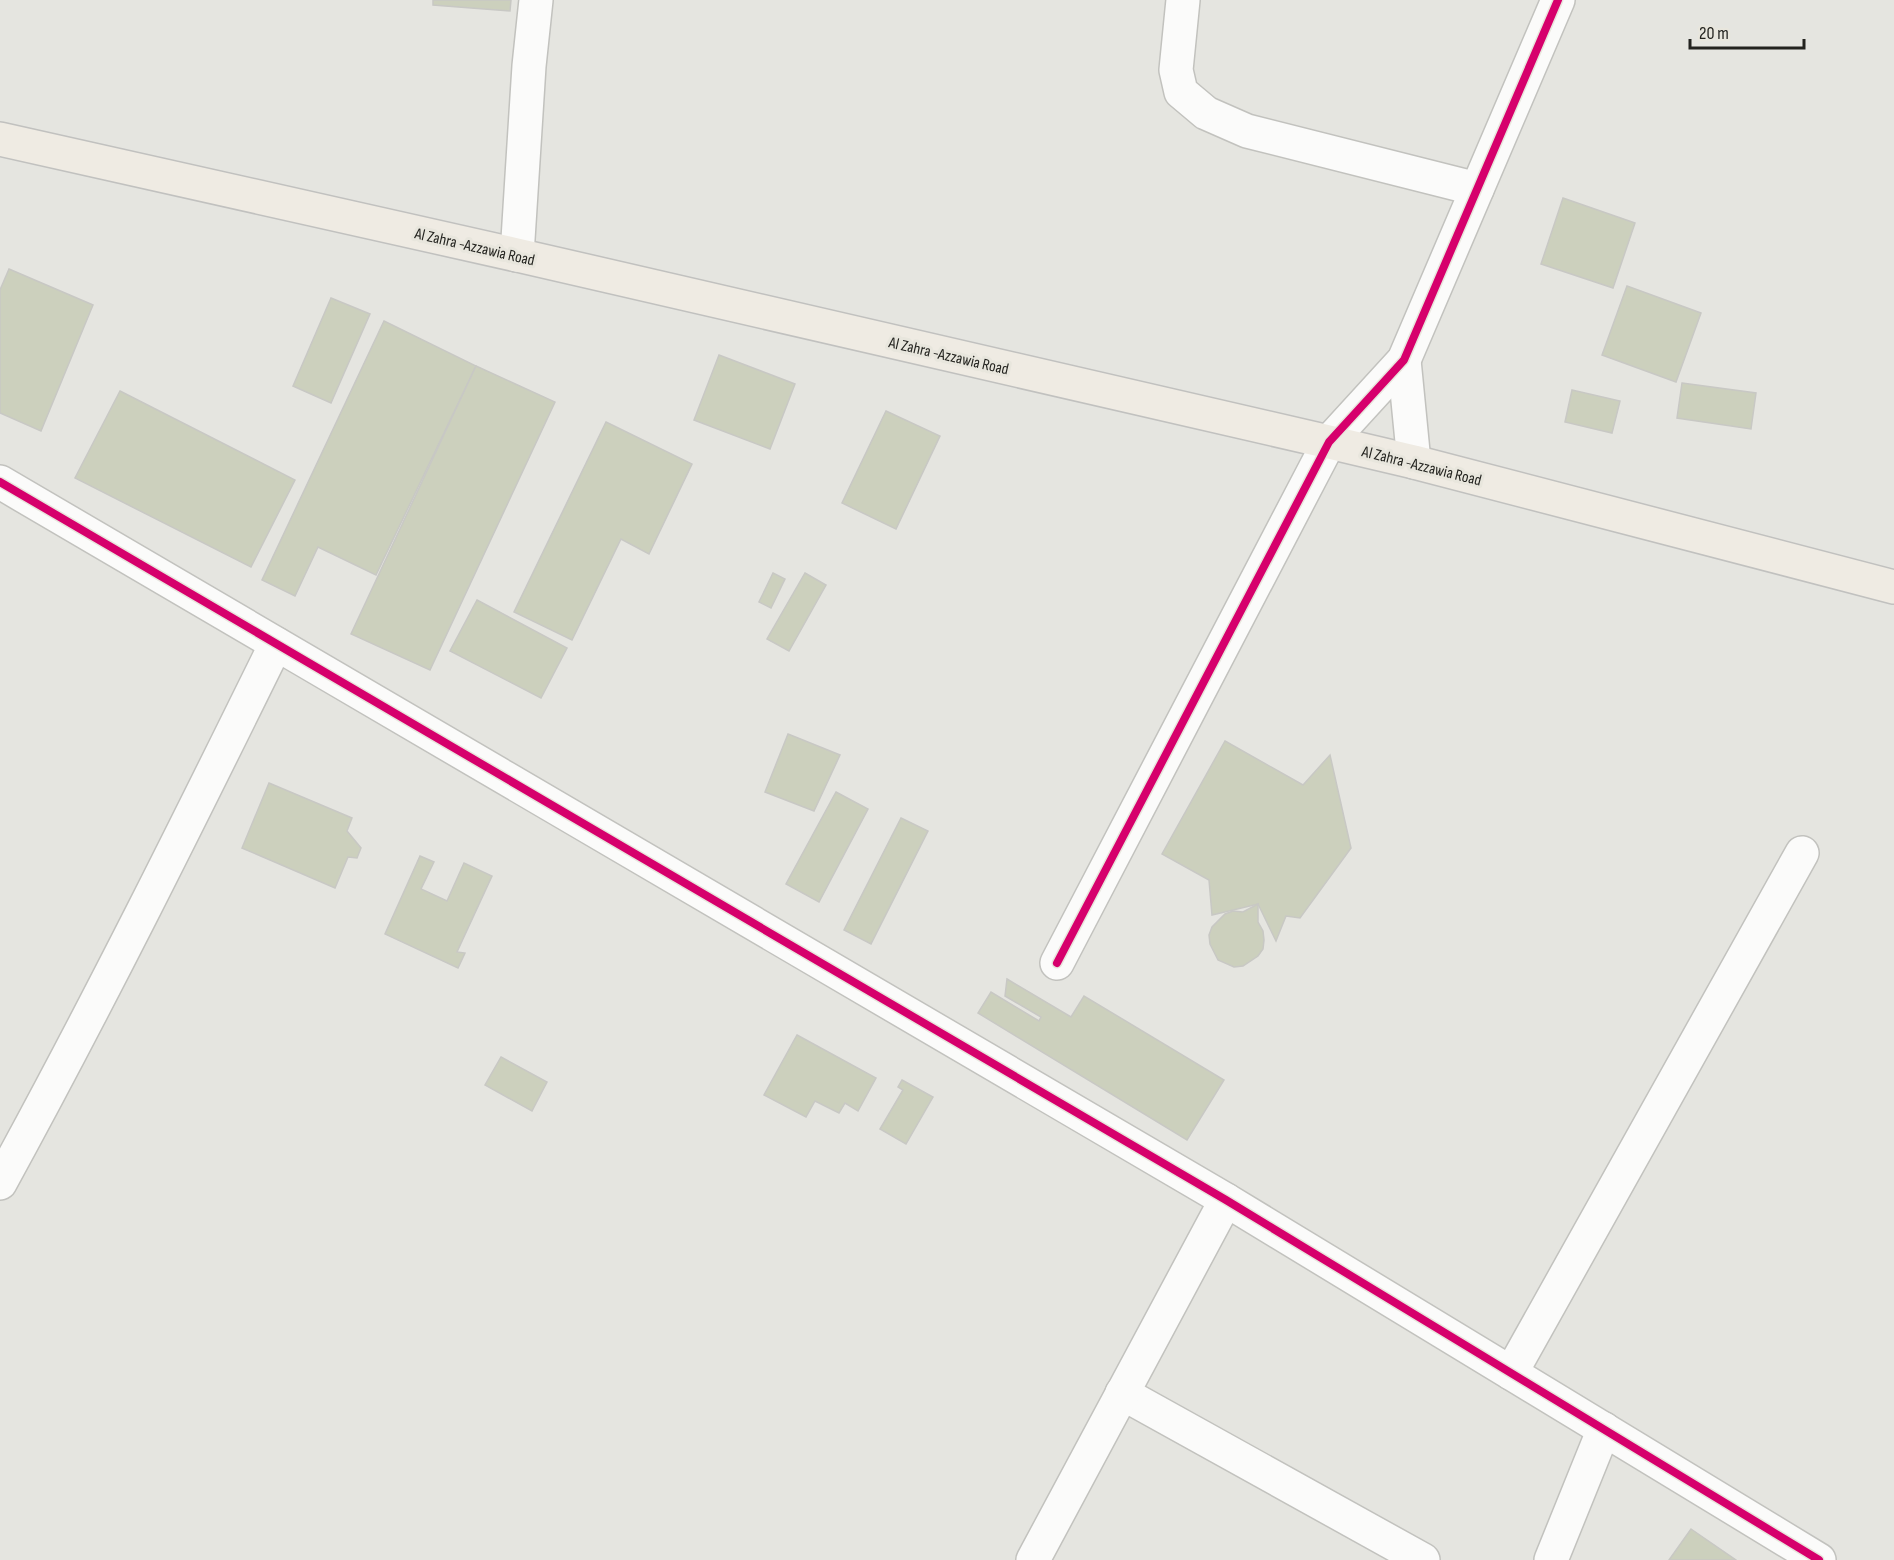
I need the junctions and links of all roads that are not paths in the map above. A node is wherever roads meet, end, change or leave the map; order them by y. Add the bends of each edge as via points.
1 (536, 0) edge
2 (1183, 0) edge
3 (1558, 0) edge
4 (0, 139) edge
5 (1477, 189) junction
6 (517, 255) junction
7 (1404, 360) junction
8 (1329, 442) junction
9 (1414, 462) junction
10 (0, 482) edge
11 (1894, 587) edge
12 (276, 644) junction
13 (1802, 853) dead end
14 (1058, 963) dead end
15 (0, 1183) edge
16 (1226, 1200) junction
17 (1511, 1373) junction
18 (1122, 1393) junction
19 (1604, 1429) junction
20 (1033, 1560) edge
21 (1423, 1560) edge
22 (1551, 1560) edge
23 (1819, 1560) edge

1 - 6 street
2 - 5 street via 1176,70 1181,92 1206,113 1247,130
3 - 5 street
4 - 6 main road, Al Zahra -Azzawia Road
5 - 7 street
6 - 8 main road, Al Zahra -Azzawia Road
7 - 8 street
7 - 9 street
8 - 9 main road, Al Zahra -Azzawia Road
8 - 14 street
9 - 11 main road, Al Zahra -Azzawia Road
10 - 12 street
12 - 15 street via 169,862
12 - 16 street
13 - 17 street
16 - 17 street
16 - 18 street
17 - 19 street
18 - 20 street
18 - 21 street
19 - 22 street
19 - 23 street

